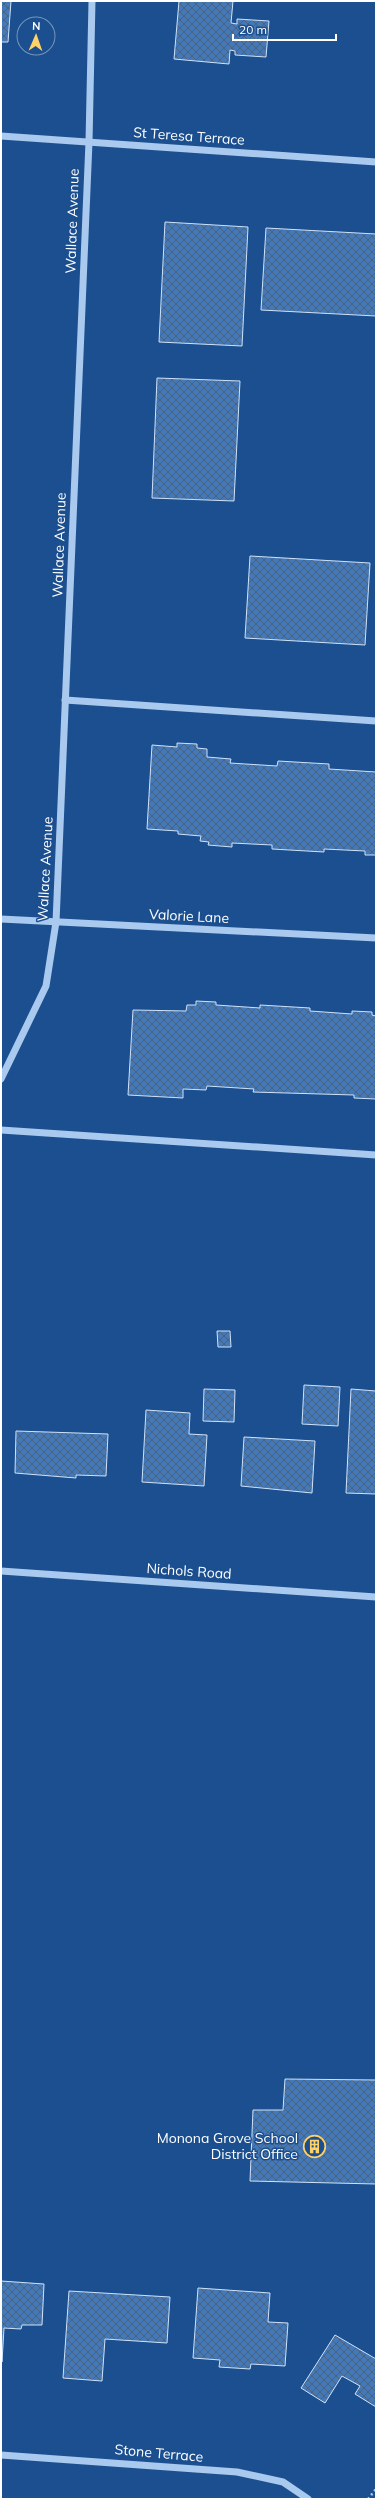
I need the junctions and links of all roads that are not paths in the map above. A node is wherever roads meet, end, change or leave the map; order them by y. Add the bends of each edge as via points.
1 (92, 1) edge
2 (1, 136) edge
3 (88, 142) junction
4 (376, 162) edge
5 (65, 700) junction
6 (376, 721) edge
7 (1, 919) edge
8 (56, 922) junction
9 (376, 938) edge
10 (1, 1079) edge
11 (1, 1130) edge
12 (376, 1155) edge
13 (1, 1571) edge
14 (376, 1597) edge
15 (1, 2455) edge
16 (308, 2499) edge

1 - 3 street, Wallace Avenue
2 - 3 street, St Teresa Terrace
3 - 4 street, St Teresa Terrace
3 - 5 street, Wallace Avenue
5 - 6 street
5 - 8 street, Wallace Avenue
7 - 8 street, Valorie Lane
8 - 9 street, Valorie Lane
8 - 10 street, Wallace Avenue via 46,986
11 - 12 street
13 - 14 street, Nichols Road
15 - 16 street, Stone Terrace via 237,2472 283,2482

